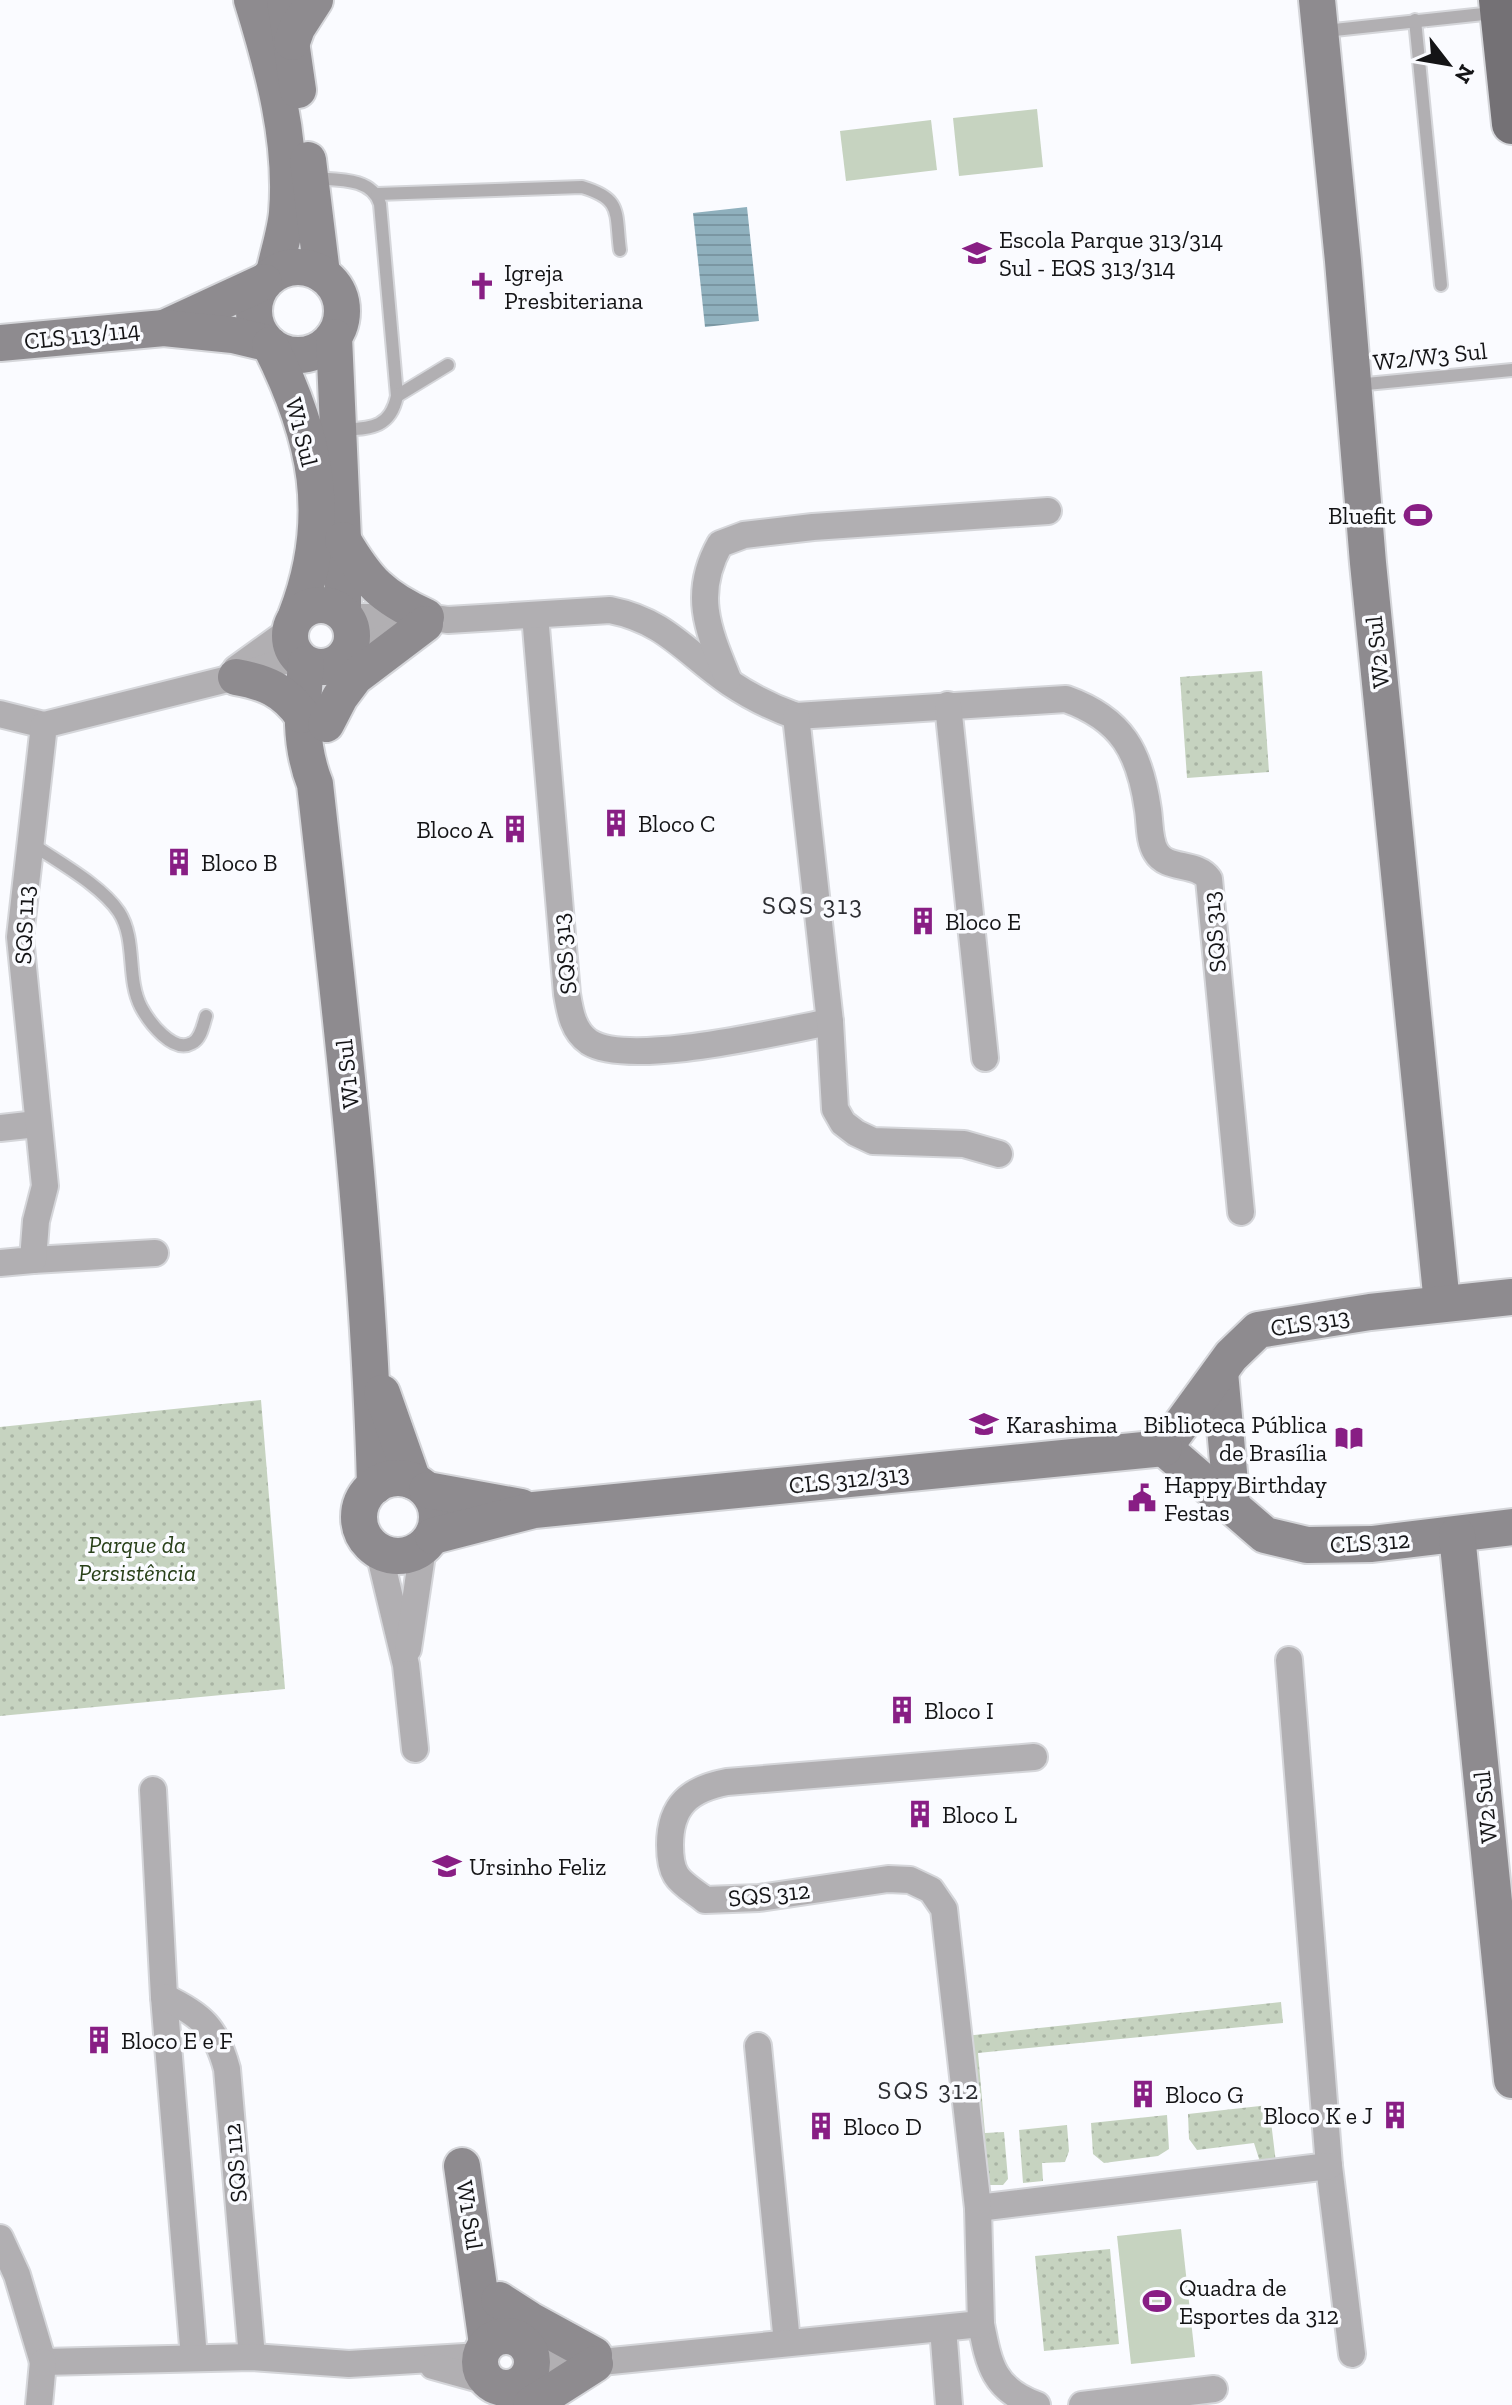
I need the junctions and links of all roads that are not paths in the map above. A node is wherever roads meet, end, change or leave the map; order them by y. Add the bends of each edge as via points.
1 (252, 0) edge
2 (285, 0) edge
3 (315, 0) edge
4 (1500, 6) edge
5 (1319, 16) edge
6 (1415, 20) junction
7 (292, 42) junction
8 (1512, 124) edge
9 (310, 178) junction
10 (377, 194) junction
11 (620, 250) dead end
12 (322, 274) junction
13 (269, 278) junction
14 (1441, 285) dead end
15 (164, 328) junction
16 (334, 337) junction
17 (0, 343) edge
18 (268, 344) junction
19 (448, 365) dead end
20 (1512, 370) edge
21 (1352, 385) junction
22 (397, 396) junction
23 (337, 431) junction
24 (1048, 511) dead end
25 (343, 540) junction
26 (535, 615) junction
27 (430, 620) junction
28 (320, 639) junction
29 (230, 677) junction
30 (729, 682) junction
31 (948, 705) junction
32 (0, 714) edge
33 (796, 716) junction
34 (314, 720) junction
35 (44, 725) junction
36 (29, 842) junction
37 (206, 1016) dead end
38 (830, 1022) junction
39 (985, 1058) dead end
40 (37, 1124) junction
41 (0, 1128) edge
42 (999, 1154) dead end
43 (1241, 1212) dead end
44 (155, 1253) dead end
45 (33, 1260) junction
46 (0, 1263) edge
47 (1512, 1297) edge
48 (1442, 1304) junction
49 (372, 1365) junction
50 (1220, 1372) junction
51 (1164, 1448) junction
52 (420, 1485) junction
53 (375, 1486) junction
54 (1232, 1506) junction
55 (534, 1510) junction
56 (1512, 1527) edge
57 (1457, 1535) junction
58 (428, 1542) junction
59 (379, 1552) junction
60 (1289, 1660) dead end
61 (406, 1665) junction
62 (415, 1749) dead end
63 (1034, 1757) dead end
64 (153, 1790) dead end
65 (164, 1997) junction
66 (758, 2046) dead end
67 (1512, 2080) edge
68 (462, 2166) dead end
69 (1329, 2166) junction
70 (978, 2208) junction
71 (0, 2238) edge
72 (477, 2264) junction
73 (499, 2300) junction
74 (981, 2324) junction
75 (943, 2328) junction
76 (787, 2343) junction
77 (1352, 2354) dead end
78 (252, 2357) junction
79 (194, 2358) junction
80 (602, 2359) junction
81 (43, 2362) junction
82 (510, 2374) edge
83 (1214, 2389) dead end
84 (39, 2405) edge
85 (949, 2405) edge
86 (1037, 2405) edge
87 (1082, 2405) edge

1 - 13 street via 274,76 289,187 287,218
2 - 7 street
3 - 7 street
4 - 6 lane
4 - 8 main road
5 - 6 lane
5 - 21 street, W2 Sul
6 - 14 lane
7 - 9 street
9 - 10 lane via 368,186
9 - 12 street
10 - 11 lane via 582,187 603,193 614,204
10 - 22 lane
12 - 13 street via 290,267
12 - 16 street via 342,303
13 - 15 street, CLS 113/114
13 - 18 street via 254,302 255,324
15 - 17 street, CLS 113/114
15 - 18 street, CLS 113/114
16 - 18 street via 303,355 286,354
16 - 23 street, W1 Sul
18 - 28 street, W1 Sul via 307,434 316,490 312,566
19 - 22 lane
20 - 21 lane, W2/W3 Sul
21 - 48 street, W2 Sul
22 - 23 lane via 385,421
23 - 25 street, W1 Sul
24 - 30 street via 813,527 744,535 720,544 707,572 704,613
25 - 27 street via 363,574 380,590
25 - 28 street, W1 Sul
26 - 27 street, SQS 313
26 - 30 street, SQS 313 via 610,610 636,615
26 - 38 street, SQS 313 via 567,994 579,1033 610,1050 651,1050 701,1047
27 - 28 street, SQS 313
27 - 34 street via 355,677
28 - 29 street
28 - 34 street, W1 Sul
29 - 34 street via 271,686
29 - 35 street
30 - 33 street, SQS 313
31 - 33 street, SQS 313
31 - 39 street
31 - 43 street, SQS 313 via 1066,699 1107,718 1135,758 1154,850 1165,861 1207,876
32 - 35 street
33 - 38 street
34 - 49 street, W1 Sul via 321,764 315,784
35 - 36 street, SQS 113
36 - 37 lane via 112,902 128,933 141,1007 163,1034 181,1045 192,1044
36 - 40 street, SQS 113 via 20,937
38 - 42 street via 835,1109 843,1123 873,1141 964,1144
40 - 41 street
40 - 45 street, SQS 113 via 45,1186
44 - 45 street
45 - 46 street
47 - 48 street, CLS 313
48 - 50 street, CLS 313 via 1258,1330
49 - 52 street, W1 Sul
49 - 53 street, W1 Sul
50 - 51 street, CLS 313
50 - 54 street
51 - 54 street, CLS 312
51 - 55 street, CLS 312/313
52 - 53 street via 400,1478
52 - 55 street, CLS 312/313
52 - 58 street via 435,1504 438,1520
53 - 59 street via 359,1512 360,1528
54 - 57 street, CLS 312 via 1265,1535 1307,1545
55 - 58 street, CLS 312/313
56 - 57 street, CLS 312
57 - 67 street, W2 Sul
58 - 59 street via 409,1555
58 - 61 street
59 - 61 street
60 - 69 street
61 - 62 street
63 - 70 street, SQS 312 via 727,1782 693,1792 678,1808 670,1830 677,1876 705,1900 759,1898 888,1879 910,1880 931,1890 944,1909
64 - 65 street
65 - 78 street, SQS 112 via 209,2026 227,2069
65 - 79 street
66 - 76 street
68 - 72 street, W1 Sul
69 - 70 street
69 - 77 street
70 - 74 street, SQS 312
71 - 81 street
72 - 73 street, W1 Sul
72 - 82 street, W1 Sul
73 - 80 street
73 - 82 street, W1 Sul
74 - 75 street
74 - 86 street, SQS 312 via 989,2366 1004,2387
75 - 76 street
75 - 85 street
76 - 80 street
78 - 79 street
78 - 82 street via 349,2364 418,2361
79 - 81 street
80 - 82 street
80 - 82 street
81 - 84 street
83 - 87 street

